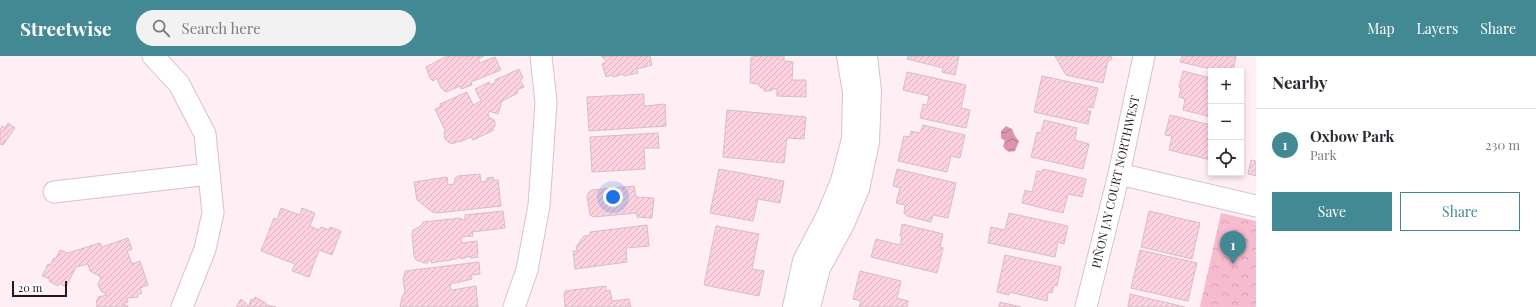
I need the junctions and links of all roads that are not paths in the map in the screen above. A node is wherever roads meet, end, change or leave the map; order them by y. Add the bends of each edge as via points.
1 (153, 56) edge
2 (541, 56) edge
3 (848, 56) edge
4 (866, 56) edge
5 (1144, 56) edge
6 (209, 174) junction
7 (1119, 174) junction
8 (54, 192) dead end
9 (1256, 206) edge
10 (182, 307) edge
11 (514, 307) edge
12 (794, 307) edge
13 (809, 307) edge
14 (1086, 307) edge

1 - 6 street via 179,84 205,134
2 - 11 street via 546,102 539,206 526,270
3 - 12 street via 854,92 853,139 842,181 804,261
4 - 13 street via 870,91 868,142 858,189 819,268
5 - 7 street, PIÑON JAY COURT NORTHWEST
6 - 8 street
6 - 10 street via 213,213 205,249
7 - 9 street
7 - 14 street, PIÑON JAY COURT NORTHWEST

